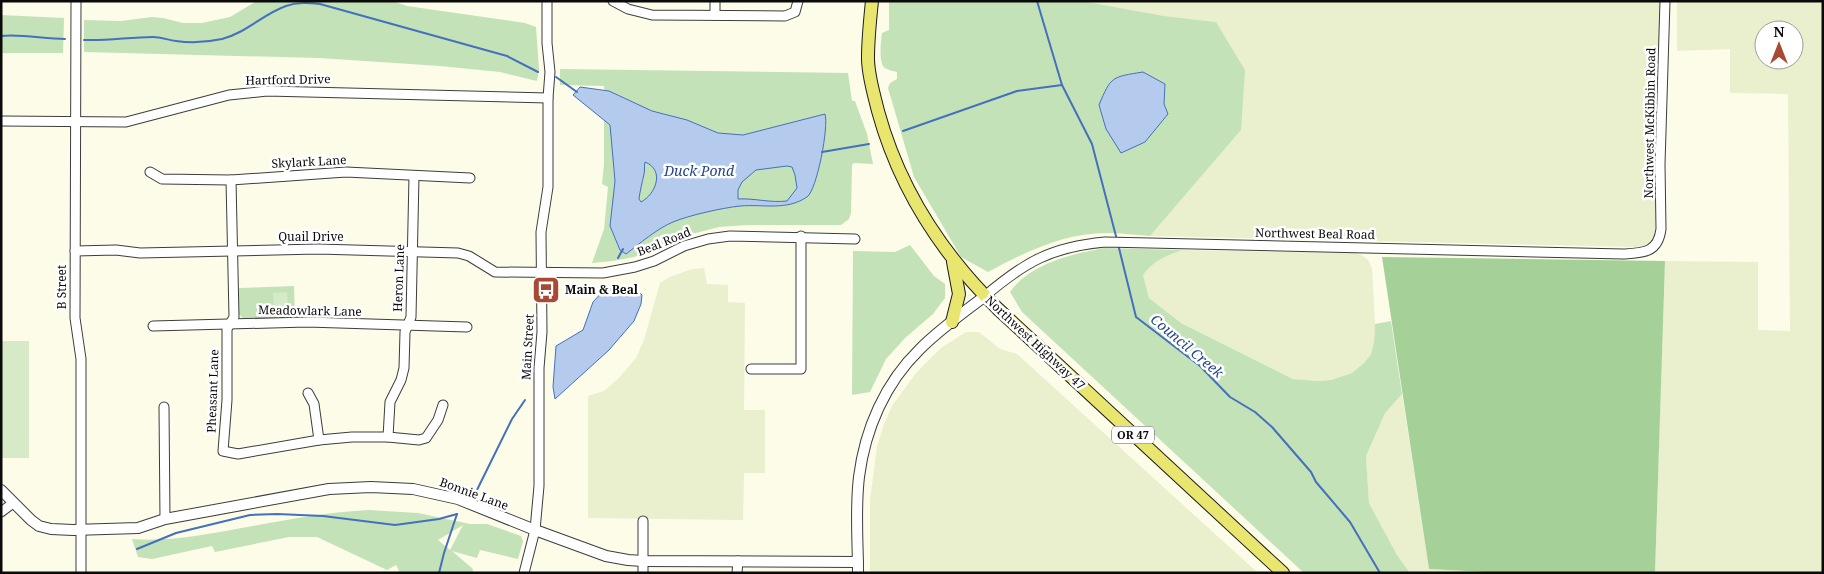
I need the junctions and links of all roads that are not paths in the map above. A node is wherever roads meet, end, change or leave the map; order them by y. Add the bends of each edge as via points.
1 (76, 1) edge
2 (547, 1) edge
3 (715, 1) edge
4 (798, 1) edge
5 (863, 1) edge
6 (872, 1) edge
7 (1665, 1) edge
8 (617, 2) edge
9 (715, 15) junction
10 (868, 58) junction
11 (548, 98) junction
12 (1, 120) edge
13 (76, 122) junction
14 (150, 172) dead end
15 (414, 176) junction
16 (470, 178) dead end
17 (231, 180) junction
18 (801, 236) junction
19 (855, 239) dead end
20 (1656, 244) joint
21 (232, 250) junction
22 (75, 252) junction
23 (413, 252) junction
24 (953, 260) junction
25 (542, 273) junction
26 (985, 296) junction
27 (952, 322) junction
28 (230, 324) junction
29 (153, 326) dead end
30 (408, 326) junction
31 (467, 327) dead end
32 (751, 369) dead end
33 (308, 393) dead end
34 (443, 405) dead end
35 (164, 407) dead end
36 (388, 437) junction
37 (319, 440) junction
38 (1, 490) edge
39 (13, 503) junction
40 (1, 512) edge
41 (165, 520) junction
42 (643, 521) dead end
43 (81, 529) junction
44 (535, 530) junction
45 (643, 560) junction
46 (738, 561) junction
47 (858, 568) edge
48 (81, 573) edge
49 (524, 573) edge
50 (643, 573) edge
51 (737, 573) edge
52 (1283, 573) edge

1 - 13 street, B Street
2 - 11 street, Main Street
3 - 9 street
4 - 9 street via 794,13 786,16
5 - 10 main road, Northwest Highway 47 via 862,30 864,52
6 - 10 main road, Northwest Highway 47 / OR 47
7 - 20 street, Northwest McKibbin Road via 1661,229
8 - 9 street via 634,11 652,15
10 - 24 main road, Northwest Highway 47 / OR 47 via 880,117 898,167 923,217
11 - 13 street, Hartford Drive via 258,91 229,95 126,122
11 - 25 street, Main Street via 548,187 541,232
12 - 13 street, Hartford Drive
13 - 22 street, B Street
14 - 17 street, Skylark Lane via 162,179
15 - 16 street, Skylark Lane
15 - 17 street, Skylark Lane via 346,172
15 - 23 street, Heron Lane
17 - 21 street, Pheasant Lane
18 - 19 street, Beal Road
18 - 25 street, Beal Road via 730,236 684,246 635,267 603,273
18 - 32 street via 801,369
20 - 26 street, Northwest Beal Road via 1650,250 1622,254 1105,242 1068,247 1043,256 1017,270
21 - 22 street, Quail Drive
21 - 23 street, Quail Drive
21 - 28 street, Pheasant Lane via 234,317
22 - 43 street, B Street via 75,318 80,359
23 - 25 street, Quail Drive via 463,253 495,272
23 - 30 street, Heron Lane
24 - 26 main road, Northwest Highway 47 / OR 47
24 - 27 main road via 960,294
25 - 44 street, Main Street via 539,486
26 - 27 street
26 - 52 main road, Northwest Highway 47 / OR 47
27 - 47 street via 909,361 891,384 872,421 859,479
28 - 29 street, Meadowlark Lane
28 - 30 street, Meadowlark Lane via 306,322
28 - 37 street, Pheasant Lane via 227,330 227,400 222,451 238,454
30 - 31 street, Meadowlark Lane
30 - 36 street, Heron Lane via 404,368 390,402
33 - 37 street via 314,404
34 - 36 street, Pheasant Lane via 426,438
35 - 41 street
36 - 37 street, Pheasant Lane
38 - 39 street, Bonnie Lane
39 - 40 street
39 - 43 street, Bonnie Lane via 44,528
41 - 43 street, Bonnie Lane via 134,528
41 - 44 street, Bonnie Lane via 321,490 391,487 444,495
42 - 45 street
43 - 48 street, B Street
44 - 45 street, Bonnie Lane via 606,556
44 - 49 street, Main Street
45 - 46 street, Bonnie Lane
45 - 50 street
46 - 47 street, Bonnie Lane
46 - 51 street

